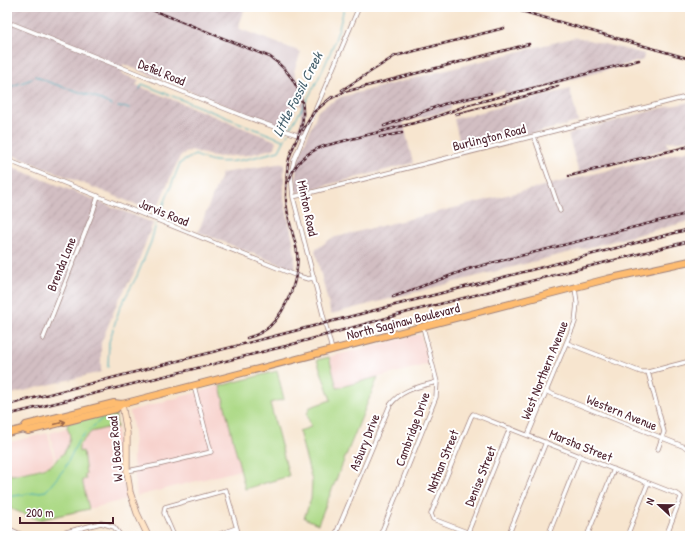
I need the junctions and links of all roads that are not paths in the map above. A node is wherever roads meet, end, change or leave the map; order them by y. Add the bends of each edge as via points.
1 (359, 7) edge
2 (13, 24) dead end
3 (690, 96) edge
4 (534, 136) junction
5 (303, 137) junction
6 (7, 160) edge
7 (98, 196) junction
8 (293, 197) junction
9 (560, 211) dead end
10 (690, 261) edge
11 (314, 278) junction
12 (575, 288) junction
13 (423, 327) junction
14 (42, 339) dead end
15 (567, 343) junction
16 (332, 350) junction
17 (690, 361) edge
18 (648, 372) junction
19 (437, 382) junction
20 (194, 386) junction
21 (546, 392) junction
22 (122, 404) junction
23 (473, 414) joint
24 (510, 428) junction
25 (7, 433) edge
26 (528, 435) junction
27 (663, 439) junction
28 (546, 442) junction
29 (658, 449) dead end
30 (690, 449) edge
31 (580, 455) junction
32 (614, 469) junction
33 (127, 470) junction
34 (648, 483) junction
35 (7, 528) edge
36 (236, 528) junction
37 (77, 529) junction
38 (468, 532) junction
39 (217, 535) edge
40 (26, 536) edge
41 (51, 536) edge
42 (79, 536) edge
43 (121, 536) edge
44 (148, 536) edge
45 (174, 536) edge
46 (239, 536) edge
47 (335, 536) edge
48 (380, 536) edge
49 (477, 536) edge
50 (508, 536) edge
51 (548, 536) edge
52 (587, 536) edge
53 (627, 536) edge
54 (666, 536) edge

1 - 5 street, Minton Road
2 - 5 street, Defiel Road via 246,117
3 - 4 street, Burlington Road
4 - 8 street, Burlington Road
4 - 9 street
5 - 8 street, Minton Road via 292,167
6 - 7 street, Jarvis Road
7 - 11 street, Jarvis Road via 295,275
7 - 14 street, Brenda Lane
8 - 11 street, Minton Road
10 - 12 main road, North Saginaw Boulevard
11 - 16 street, Minton Road
12 - 13 main road, North Saginaw Boulevard
12 - 15 street, West Northern Avenue via 577,314
13 - 16 main road, North Saginaw Boulevard
13 - 19 street, Cambridge Drive
15 - 18 street via 634,370
15 - 21 street, West Northern Avenue
16 - 20 main road, North Saginaw Boulevard
17 - 18 street
18 - 27 street via 664,427
19 - 47 street, Asbury Drive via 410,389 398,396 390,405
19 - 48 street, Cambridge Drive via 433,406
20 - 22 main road, North Saginaw Boulevard
20 - 33 street via 211,452
21 - 26 street, West Northern Avenue
21 - 27 street, Western Avenue
22 - 25 main road, North Saginaw Boulevard via 116,409 28,431 23,429
22 - 33 main road, W J Boaz Road via 127,433
23 - 24 street, Marsha Street
23 - 38 street, Nathan Street via 432,514 432,517
24 - 26 street, Marsha Street
24 - 38 street, Denise Street
26 - 28 street, Marsha Street
27 - 29 street
27 - 30 street, Western Avenue
28 - 31 street, Marsha Street
28 - 50 street
31 - 32 street, Marsha Street
31 - 51 street
32 - 34 street, Marsha Street
32 - 52 street
33 - 44 main road, W J Boaz Road via 132,500
34 - 53 street
34 - 54 street, Marsha Street via 680,497
35 - 40 street
36 - 39 street
36 - 45 street via 226,490 167,506 164,513
36 - 46 street
37 - 41 street
37 - 42 street
37 - 43 street via 101,523 114,527
38 - 49 street

